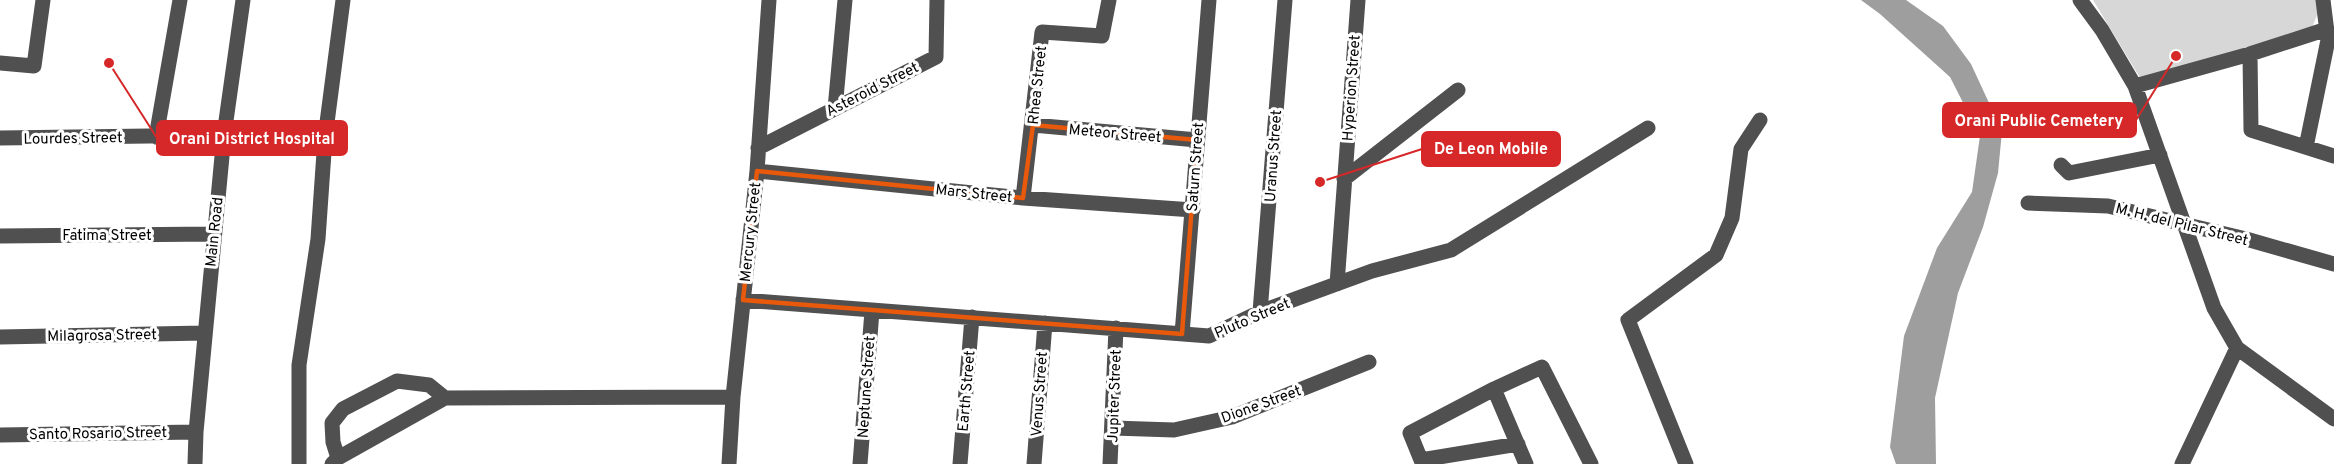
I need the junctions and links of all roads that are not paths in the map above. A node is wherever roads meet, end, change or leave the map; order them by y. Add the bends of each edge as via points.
1 (43, 0) edge
2 (180, 0) edge
3 (243, 0) edge
4 (343, 0) edge
5 (770, 0) edge
6 (845, 0) edge
7 (937, 0) edge
8 (1109, 0) edge
9 (1209, 0) edge
10 (1285, 0) edge
11 (1358, 0) edge
12 (2079, 0) edge
13 (2323, 0) edge
14 (2330, 36) edge
15 (2250, 54) junction
16 (0, 63) edge
17 (2135, 86) junction
18 (1458, 90) dead end
19 (834, 109) junction
20 (1760, 120) dead end
21 (1033, 125) junction
22 (1648, 128) dead end
23 (224, 135) junction
24 (156, 137) junction
25 (0, 138) edge
26 (325, 138) junction
27 (1197, 140) junction
28 (2306, 147) junction
29 (758, 148) junction
30 (2160, 155) junction
31 (2334, 156) edge
32 (2061, 165) dead end
33 (756, 171) junction
34 (1344, 179) junction
35 (1023, 198) junction
36 (2028, 203) dead end
37 (1192, 210) junction
38 (2183, 223) junction
39 (214, 234) junction
40 (0, 236) edge
41 (2334, 264) edge
42 (1337, 284) junction
43 (743, 300) junction
44 (872, 311) junction
45 (1260, 312) junction
46 (972, 317) junction
47 (1045, 323) junction
48 (1116, 328) junction
49 (204, 333) junction
50 (1182, 334) junction
51 (0, 337) edge
52 (2237, 348) junction
53 (1369, 362) dead end
54 (1494, 389) junction
55 (734, 397) junction
56 (445, 398) junction
57 (2334, 419) edge
58 (1113, 428) junction
59 (196, 432) junction
60 (0, 435) edge
61 (1518, 444) junction
62 (335, 461) edge
63 (195, 464) edge
64 (299, 464) edge
65 (729, 464) edge
66 (860, 464) edge
67 (960, 464) edge
68 (1034, 464) edge
69 (1110, 464) edge
70 (1526, 464) edge
71 (1591, 464) edge
72 (1686, 464) edge
73 (2182, 464) edge

1 - 16 street via 34,66
2 - 24 street
3 - 23 street, Main Road
4 - 26 street
5 - 29 street, Mercury Street
6 - 19 street
7 - 19 street, Asteroid Street via 936,57
8 - 21 street, Rhea Street via 1102,36 1042,32
9 - 27 street, Saturn Street
10 - 45 street, Uranus Street
11 - 34 street, Hyperion Street
12 - 17 street
13 - 14 street
14 - 15 street
14 - 28 street
15 - 17 street
15 - 28 street via 2251,130
17 - 30 street
18 - 34 street
19 - 29 street, Asteroid Street
20 - 72 street via 1741,148 1732,218 1716,255 1628,320
21 - 27 street, Meteor Street
21 - 35 street, Rhea Street
22 - 42 street, Pluto Street via 1451,250
23 - 24 street, Lourdes Street
23 - 26 street, Lourdes Street
23 - 39 street, Main Road
24 - 25 street, Lourdes Street
26 - 64 street via 318,239 299,364
27 - 37 street, Saturn Street
28 - 31 street
29 - 33 street, Mercury Street
30 - 32 street via 2069,173
30 - 38 street
33 - 35 street, Mars Street
33 - 43 street, Mercury Street
34 - 42 street, Hyperion Street
35 - 37 street, Mars Street
36 - 38 street, M. H. del Pilar Street via 2108,206
37 - 50 street, Saturn Street
38 - 41 street, M. H. del Pilar Street
38 - 52 street via 2214,308
39 - 40 street, Fatima Street
39 - 49 street, Main Road
42 - 45 street, Pluto Street
43 - 44 street, Pluto Street
43 - 55 street, Mercury Street
44 - 46 street, Pluto Street
44 - 66 street, Neptune Street
45 - 50 street, Pluto Street via 1209,336
46 - 47 street, Pluto Street
46 - 67 street, Earth Street
47 - 48 street, Pluto Street
47 - 68 street, Venus Street
48 - 50 street, Pluto Street
48 - 58 street, Jupiter Street
49 - 51 street, Milagrosa Street
49 - 59 street, Main Road
52 - 57 street
52 - 73 street
53 - 58 street, Dione Street via 1232,417 1174,430
54 - 61 street
54 - 61 street via 1410,433 1421,460
54 - 71 street via 1542,367
55 - 56 street
55 - 65 street, Mercury Street
56 - 62 street
56 - 62 street via 429,385 397,381 343,409 332,423
58 - 69 street, Jupiter Street
59 - 60 street, Santo Rosario Street
59 - 63 street, Main Road
61 - 70 street

